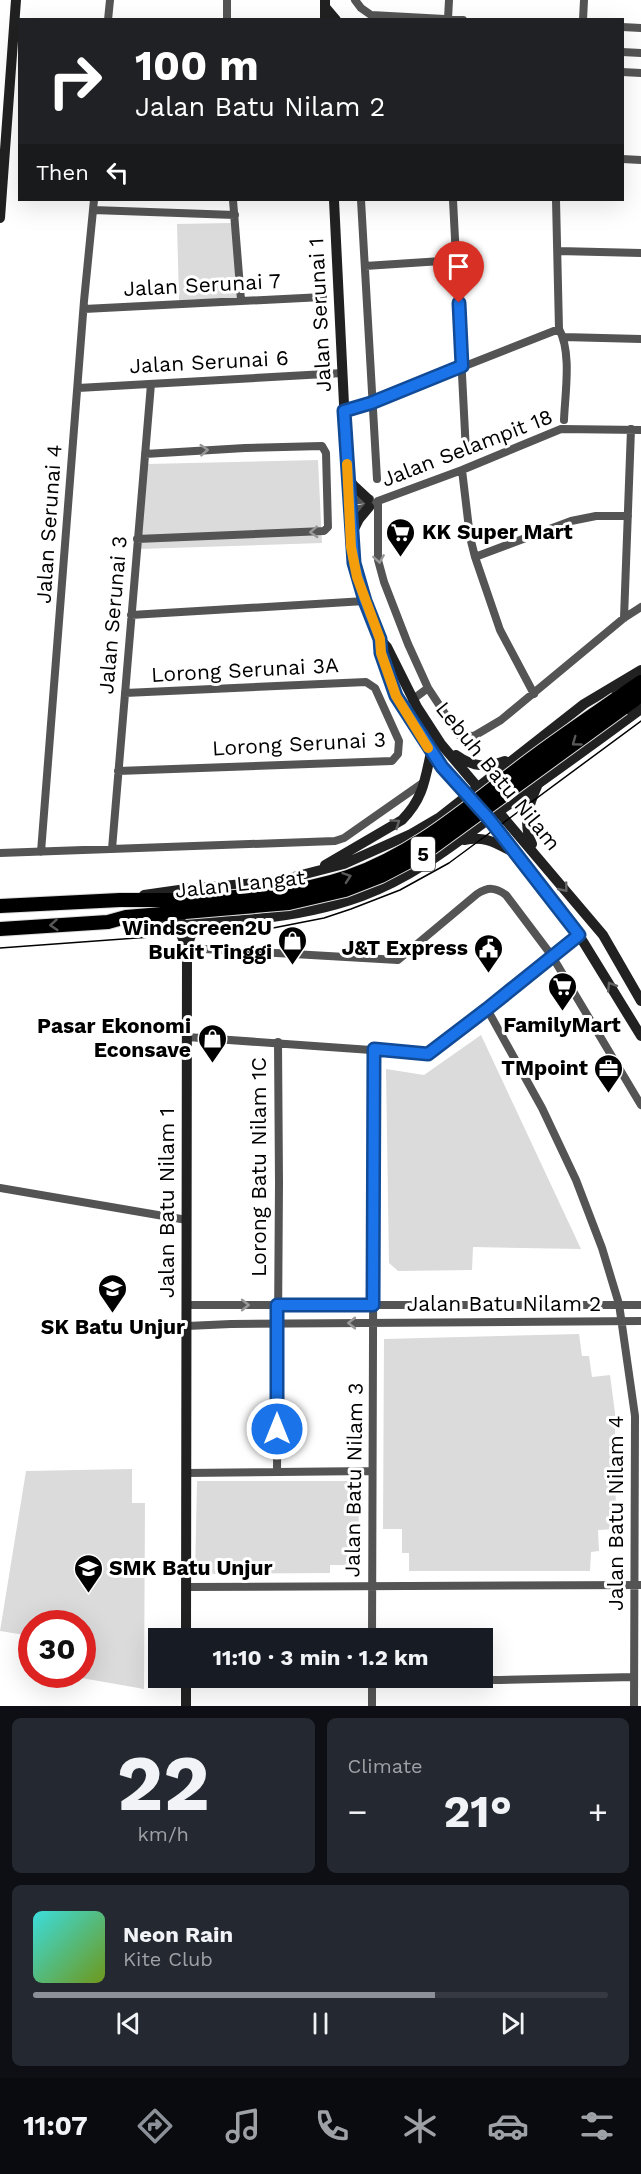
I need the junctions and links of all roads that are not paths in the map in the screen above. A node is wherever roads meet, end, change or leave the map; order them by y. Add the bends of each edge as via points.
1 (16, 0) edge
2 (110, 0) edge
3 (227, 0) edge
4 (355, 0) edge
5 (449, 0) edge
6 (584, 0) edge
7 (325, 3) edge
8 (108, 18) edge
9 (227, 18) edge
10 (335, 18) edge
11 (429, 18) edge
12 (448, 18) edge
13 (583, 18) edge
14 (624, 27) edge
15 (641, 28) edge
16 (624, 52) edge
17 (641, 53) edge
18 (624, 72) edge
19 (641, 73) edge
20 (3, 133) edge
21 (624, 159) edge
22 (641, 160) edge
23 (94, 201) edge
24 (233, 201) edge
25 (334, 201) edge
26 (361, 201) edge
27 (453, 201) edge
28 (555, 201) edge
29 (0, 210) edge
30 (93, 210) junction
31 (234, 215) junction
32 (0, 218) edge
33 (558, 251) junction
34 (641, 253) edge
35 (457, 260) junction
36 (364, 266) junction
37 (323, 297) dead end
38 (241, 300) junction
39 (84, 309) junction
40 (559, 329) junction
41 (563, 337) junction
42 (641, 339) edge
43 (462, 366) junction
44 (343, 373) junction
45 (151, 384) junction
46 (78, 388) junction
47 (371, 403) junction
48 (344, 411) junction
49 (564, 420) dead end
50 (631, 429) junction
51 (641, 430) edge
52 (466, 452) dead end
53 (146, 454) junction
54 (462, 470) junction
55 (348, 478) junction
56 (377, 479) dead end
57 (372, 502) junction
58 (349, 506) junction
59 (628, 516) junction
60 (351, 536) junction
61 (137, 539) junction
62 (476, 557) junction
63 (365, 601) junction
64 (641, 607) edge
65 (131, 615) junction
66 (624, 618) junction
67 (380, 639) junction
68 (641, 670) edge
69 (366, 682) joint
70 (641, 682) edge
71 (428, 688) junction
72 (125, 693) junction
73 (534, 693) junction
74 (641, 694) edge
75 (412, 699) junction
76 (620, 703) junction
77 (641, 709) edge
78 (535, 741) junction
79 (441, 744) junction
80 (431, 752) junction
81 (512, 759) junction
82 (118, 771) junction
83 (550, 774) junction
84 (425, 780) junction
85 (538, 784) junction
86 (478, 787) junction
87 (466, 796) junction
88 (500, 811) junction
89 (489, 819) junction
90 (411, 834) junction
91 (459, 842) junction
92 (112, 849) junction
93 (41, 852) junction
94 (0, 853) edge
95 (514, 853) junction
96 (542, 861) junction
97 (430, 862) junction
98 (309, 873) junction
99 (120, 900) junction
100 (2, 905) edge
101 (186, 906) junction
102 (212, 921) junction
103 (108, 922) junction
104 (159, 922) junction
105 (0, 929) edge
106 (579, 935) junction
107 (187, 948) junction
108 (552, 956) junction
109 (641, 1001) edge
110 (487, 1009) junction
111 (187, 1036) junction
112 (641, 1036) edge
113 (278, 1042) junction
114 (374, 1049) junction
115 (641, 1105) edge
116 (0, 1188) edge
117 (187, 1220) junction
118 (619, 1304) junction
119 (187, 1305) junction
120 (277, 1305) junction
121 (373, 1305) junction
122 (641, 1305) edge
123 (621, 1321) junction
124 (641, 1321) edge
125 (374, 1323) junction
126 (277, 1324) junction
127 (187, 1326) junction
128 (277, 1471) junction
129 (372, 1471) junction
130 (186, 1473) junction
131 (638, 1585) edge
132 (371, 1586) junction
133 (186, 1587) junction
134 (186, 1628) edge
135 (372, 1628) edge
136 (634, 1677) junction
137 (493, 1678) edge
138 (186, 1688) edge
139 (372, 1688) edge
140 (186, 1706) edge
141 (372, 1706) edge
142 (634, 1706) edge

1 - 20 main road
2 - 8 street
3 - 9 street
4 - 11 street via 371,15
5 - 12 street
6 - 13 street
7 - 10 main road
14 - 15 street
16 - 17 street
18 - 19 street
20 - 29 main road
21 - 22 street
23 - 30 street, Jalan Serunai 4
24 - 31 street
25 - 44 main road, Jalan Serunai 1
26 - 36 street
27 - 35 street
28 - 33 street
29 - 32 main road
30 - 31 street
30 - 39 street, Jalan Serunai 4
31 - 38 street
33 - 34 street
33 - 40 street
35 - 36 street
35 - 43 street
36 - 47 street
37 - 38 street, Jalan Serunai 7
38 - 39 street, Jalan Serunai 7
39 - 46 street, Jalan Serunai 4
40 - 41 street
40 - 43 street
41 - 42 street
41 - 49 street
43 - 47 street
43 - 52 street
44 - 45 street, Jalan Serunai 6
44 - 48 main road, Jalan Serunai 1
45 - 46 street, Jalan Serunai 6
45 - 53 street, Jalan Serunai 3
46 - 93 street, Jalan Serunai 4
47 - 48 street
47 - 56 street
48 - 55 main road, Jalan Serunai 1
50 - 51 street, Jalan Selampit 18
50 - 54 street, Jalan Selampit 18 via 561,429
50 - 59 street
53 - 61 street, Jalan Serunai 3
53 -> 61 street via 322,446 326,453 328,527 324,531
54 - 57 street, Jalan Selampit 18
54 - 62 street
55 - 57 main road
55 - 58 main road, Jalan Serunai 1
57 - 58 street, Jalan Selampit 18
57 - 60 main road
57 -> 71 street via 378,560
58 - 60 main road, Jalan Serunai 1
59 - 62 street via 571,521
59 - 66 street
60 - 63 main road, Jalan Serunai 1
61 - 65 street, Jalan Serunai 3
62 - 73 street via 500,630
63 - 65 street
63 - 67 main road, Jalan Serunai 1
64 - 66 street
65 - 72 street, Jalan Serunai 3
66 - 73 street
67 - 75 main road, Lebuh Batu Nilam
67 - 80 main road, Lebuh Batu Nilam via 396,696
68 - 78 main road, Jalan Langat / 5 via 584,704
69 - 72 street, Lorong Serunai 3A
69 - 82 street, Lorong Serunai 3 via 375,688 399,741 398,754 392,761
70 - 76 highway, Jalan Langat / 5
71 - 73 street via 459,735 469,737 501,720
71 - 75 street
72 - 82 street, Jalan Serunai 3
74 - 76 highway, Jalan Langat / 5
75 - 79 main road, Lebuh Batu Nilam
76 - 101 highway, Jalan Langat / 5, bridge via 534,757 417,844 370,868 320,885 272,895
77 - 83 main road, Jalan Langat / 5
78 - 81 main road, Jalan Langat / 5
78 - 83 main road via 521,760 521,771 528,778
79 - 81 main road via 481,767
79 - 86 main road, Lebuh Batu Nilam
80 - 84 main road
80 - 87 main road, Lebuh Batu Nilam
81 - 86 main road, Jalan Langat / 5
82 - 92 street, Jalan Serunai 3
83 - 85 main road, Jalan Langat / 5
84 - 92 street via 344,838 325,842
98 -> 84 main road via 402,820 419,799
85 - 88 main road, Jalan Langat / 5
85 - 96 main road via 528,809 527,827
86 - 87 main road, Jalan Langat / 5
86 - 88 main road, Lebuh Batu Nilam
87 - 89 main road, Lebuh Batu Nilam
87 - 90 main road, Jalan Langat / 5
88 - 89 main road, Jalan Langat / 5
88 - 96 main road, Lebuh Batu Nilam
89 - 91 main road, Jalan Langat / 5
89 - 95 main road, Lebuh Batu Nilam
90 - 97 main road via 433,826 443,831 446,840
90 - 98 main road, Jalan Langat / 5 via 344,864
91 - 95 main road via 486,839
91 - 97 main road, Jalan Langat / 5
92 - 93 street
93 - 94 street
95 - 106 main road, Lebuh Batu Nilam
96 -> 109 main road, Lebuh Batu Nilam via 603,935
97 - 102 main road, Jalan Langat / 5 via 349,900 298,914
98 - 99 main road, Jalan Langat / 5 via 278,881 186,889
99 - 100 highway, Jalan Langat / 5
99 - 101 highway, Jalan Langat / 5
101 - 103 highway, Jalan Langat / 5
102 - 104 main road, Jalan Langat / 5
102 - 107 main road via 196,926
103 - 104 main road, Jalan Langat / 5
103 -> 105 highway, Jalan Langat / 5
104 - 107 main road via 178,929
106 - 108 street
112 -> 106 main road, Lebuh Batu Nilam
107 - 108 street via 398,960 488,888 499,889 506,895
107 - 111 main road, Jalan Batu Nilam 1
108 - 110 street
108 - 115 street
110 - 114 street via 428,1054
110 - 118 street, Jalan Batu Nilam 4 via 542,1108 576,1180
111 - 113 street
111 - 117 main road, Jalan Batu Nilam 1
113 - 114 street
113 - 120 street, Lorong Batu Nilam 1C
114 - 121 street, Jalan Batu Nilam 3
116 - 117 street
117 - 119 main road, Jalan Batu Nilam 1
118 - 121 street, Jalan Batu Nilam 2
118 - 122 street, Jalan Batu Nilam 2
118 - 123 street, Jalan Batu Nilam 4
119 -> 120 street, Jalan Batu Nilam 2
119 - 127 main road, Jalan Batu Nilam 1
120 - 121 street, Jalan Batu Nilam 2
120 - 126 street, Lorong Batu Nilam 1C
121 - 125 street, Jalan Batu Nilam 3
123 - 124 street, Jalan Batu Nilam 2
123 - 125 street, Jalan Batu Nilam 2
123 - 131 street, Jalan Batu Nilam 4 via 634,1407
125 -> 126 street, Jalan Batu Nilam 2
125 - 129 street, Jalan Batu Nilam 3
126 - 127 street, Jalan Batu Nilam 2
126 - 128 street, Lorong Batu Nilam 1C
127 - 130 main road, Jalan Batu Nilam 1
128 - 129 street
128 - 130 street
129 - 132 street, Jalan Batu Nilam 3
130 - 133 main road, Jalan Batu Nilam 1
131 - 132 street
131 - 136 street, Jalan Batu Nilam 4
132 - 133 street
132 - 135 street, Jalan Batu Nilam 3
133 - 134 main road, Jalan Batu Nilam 1
136 - 137 street
136 - 142 street, Jalan Batu Nilam 4
138 - 140 main road
139 - 141 street

